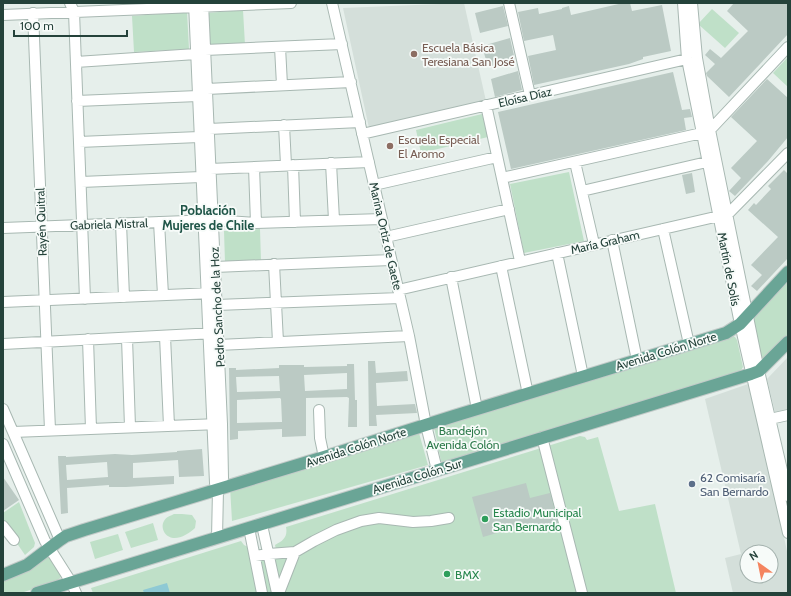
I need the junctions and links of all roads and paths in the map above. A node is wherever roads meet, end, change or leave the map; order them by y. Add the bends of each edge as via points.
1 (291, 3) edge
2 (332, 3) edge
3 (509, 3) edge
4 (683, 3) edge
5 (692, 3) edge
6 (198, 5) edge
7 (72, 7) edge
8 (32, 13) junction
9 (3, 15) edge
10 (342, 44) junction
11 (280, 47) junction
12 (788, 47) edge
13 (200, 52) junction
14 (687, 59) junction
15 (76, 62) junction
16 (351, 82) junction
17 (282, 86) junction
18 (207, 89) junction
19 (530, 95) junction
20 (198, 96) junction
21 (77, 101) junction
22 (486, 106) junction
23 (360, 122) junction
24 (284, 125) junction
25 (209, 129) junction
26 (706, 132) junction
27 (362, 134) junction
28 (200, 136) junction
29 (79, 142) junction
30 (788, 153) edge
31 (497, 157) junction
32 (369, 162) junction
33 (575, 162) junction
34 (707, 162) junction
35 (331, 163) junction
36 (289, 165) junction
37 (254, 167) junction
38 (210, 169) junction
39 (201, 177) junction
40 (502, 178) junction
41 (81, 182) junction
42 (374, 185) junction
43 (582, 191) junction
44 (509, 209) junction
45 (723, 215) junction
46 (382, 219) junction
47 (208, 220) junction
48 (334, 220) junction
49 (159, 222) junction
50 (295, 222) junction
51 (121, 223) junction
52 (256, 223) junction
53 (82, 225) junction
54 (41, 227) junction
55 (3, 228) edge
56 (663, 229) junction
57 (386, 236) junction
58 (612, 240) junction
59 (594, 244) junction
60 (556, 253) junction
61 (391, 260) junction
62 (520, 261) junction
63 (274, 264) junction
64 (501, 266) junction
65 (215, 267) junction
66 (788, 272) edge
67 (451, 277) junction
68 (211, 294) junction
69 (399, 294) junction
70 (163, 296) junction
71 (124, 297) junction
72 (86, 299) junction
73 (44, 300) junction
74 (3, 302) edge
75 (276, 303) junction
76 (216, 305) junction
77 (748, 314) junction
78 (740, 324) junction
79 (213, 333) junction
80 (165, 336) junction
81 (409, 336) junction
82 (127, 338) junction
83 (88, 339) junction
84 (46, 341) junction
85 (278, 342) junction
86 (788, 342) edge
87 (3, 344) edge
88 (689, 344) junction
89 (218, 345) junction
90 (637, 360) junction
91 (755, 373) junction
92 (583, 376) junction
93 (528, 394) junction
94 (3, 409) edge
95 (477, 409) junction
96 (319, 410) dead end
97 (788, 415) edge
98 (770, 419) junction
99 (217, 424) junction
100 (426, 425) junction
101 (169, 426) junction
102 (130, 427) junction
103 (91, 429) junction
104 (50, 430) junction
105 (13, 432) junction
106 (542, 437) junction
107 (3, 444) edge
108 (324, 457) junction
109 (784, 460) edge
110 (437, 470) junction
111 (218, 490) junction
112 (788, 496) edge
113 (449, 518) dead end
114 (262, 525) junction
115 (3, 526) edge
116 (249, 528) junction
117 (788, 533) edge
118 (217, 538) junction
119 (14, 540) dead end
120 (60, 540) junction
121 (49, 548) junction
122 (295, 552) junction
123 (269, 554) junction
124 (255, 556) junction
125 (3, 575) edge
126 (74, 588) edge
127 (36, 593) edge
128 (262, 593) edge
129 (278, 593) edge
130 (582, 593) edge

1 - 6 street
2 - 10 street, Marina Ortiz de Gaete
3 - 19 street
4 - 14 street, Martín de Solís
5 - 26 street, Martín de Solís
6 - 7 street
6 - 13 street, Pedro Sancho de la Hoz
7 - 8 street
7 - 15 street
8 - 9 street
8 - 54 street, Rayén Quitral
10 - 11 street
10 - 16 street, Marina Ortiz de Gaete
11 - 13 street
11 - 17 street
12 - 26 street
13 - 15 street
13 - 18 street, Pedro Sancho de la Hoz
13 - 20 street, Pedro Sancho de la Hoz
14 - 19 street, Eloísa Díaz
14 - 26 street, Martín de Solís
15 - 21 street
16 - 17 street
16 - 23 street, Marina Ortiz de Gaete
17 - 18 street
18 - 25 street, Pedro Sancho de la Hoz
19 - 22 street, Eloísa Díaz
20 - 21 street
20 - 28 street, Pedro Sancho de la Hoz
21 - 29 street
22 - 27 street, Eloísa Díaz
22 - 31 street
23 - 24 street
23 - 27 street, Marina Ortiz de Gaete
24 - 25 street
24 - 36 street
25 - 38 street, Pedro Sancho de la Hoz
26 - 33 street
26 - 34 street, Martín de Solís
26 - 45 street, Martín de Solís
27 - 32 street, Marina Ortiz de Gaete
28 - 29 street
28 - 39 street, Pedro Sancho de la Hoz
29 - 41 street
30 - 45 street
31 - 40 street
31 - 42 street
32 - 35 street
32 - 42 street, Marina Ortiz de Gaete
33 - 40 street
33 - 43 street
34 - 43 street
34 - 45 street, Martín de Solís
35 - 36 street
35 - 48 street
36 - 37 street
36 - 50 street
37 - 38 street
37 - 52 street
38 - 47 street, Pedro Sancho de la Hoz
39 - 41 street
39 - 47 street, Pedro Sancho de la Hoz
40 - 44 street
41 - 53 street
42 - 46 street, Marina Ortiz de Gaete
43 - 59 street
44 - 57 street
44 - 62 street
45 - 56 street, María Graham
45 - 77 street, Martín de Solís
45 - 78 street, Martín de Solís
46 - 48 street, Gabriela Mistral
46 - 57 street, Marina Ortiz de Gaete
47 - 49 street, Gabriela Mistral
47 - 52 street, Gabriela Mistral
47 - 65 street, Pedro Sancho de la Hoz
47 - 68 street, Pedro Sancho de la Hoz
48 - 50 street, Gabriela Mistral
49 - 51 street, Gabriela Mistral
49 - 70 street
50 - 52 street, Gabriela Mistral
51 - 53 street, Gabriela Mistral
51 - 71 street
53 - 54 street, Gabriela Mistral
53 - 72 street
54 - 55 street, Gabriela Mistral
54 - 73 street, Rayén Quitral
56 - 58 street, María Graham
56 - 88 street
57 - 61 street, Marina Ortiz de Gaete
58 - 59 street, María Graham
58 - 90 street
59 - 60 street, María Graham
60 - 62 street, María Graham
60 - 92 street
61 - 63 street
61 - 69 street, Marina Ortiz de Gaete
62 - 64 street, María Graham
63 - 65 street
63 - 75 street
64 - 67 street, María Graham
64 - 93 street
65 - 68 street, Pedro Sancho de la Hoz
66 - 77 main road, Avenida Colón Norte
67 - 69 street, María Graham
67 - 95 street
68 - 70 street
68 - 76 street, Pedro Sancho de la Hoz
68 - 79 street, Pedro Sancho de la Hoz
69 - 75 street, María Graham
69 - 81 street, Marina Ortiz de Gaete
70 - 71 street
71 - 72 street
72 - 73 street
73 - 74 street
73 - 84 street, Rayén Quitral
75 - 76 street, María Graham
75 - 85 street
76 - 79 street, Pedro Sancho de la Hoz
77 - 78 main road, Avenida Colón Norte
77 - 91 street, Martín de Solís
78 - 88 main road, Avenida Colón Norte via 726,333
78 - 91 street, Martín de Solís
79 - 80 street
79 - 89 street, Pedro Sancho de la Hoz
79 - 99 street, Pedro Sancho de la Hoz
80 - 82 street
80 - 101 street
81 - 85 street
81 - 100 street, Marina Ortiz de Gaete
82 - 83 street
82 - 102 street
83 - 84 street
83 - 103 street
84 - 87 street
84 - 104 street, Rayén Quitral
85 - 89 street
86 - 91 main road, Avenida Colón Sur
88 - 90 main road, Avenida Colón Norte
89 - 99 street, Pedro Sancho de la Hoz
90 - 92 main road, Avenida Colón Norte
91 - 98 street, Martín de Solís
91 - 106 main road, Avenida Colón Sur
91 - 117 street, Martín de Solís
92 - 93 main road, Avenida Colón Norte
93 - 95 main road, Avenida Colón Norte
94 - 105 street
95 - 100 main road, Avenida Colón Norte
96 - 108 street
97 - 98 street
98 - 109 street, Martín de Solís
99 - 101 street
99 - 111 street, Pedro Sancho de la Hoz via 223,478
100 - 108 main road, Avenida Colón Norte
100 - 110 street, Marina Ortiz de Gaete
101 - 102 street
102 - 103 street
103 - 104 street
104 - 105 street
105 - 120 street
106 - 110 main road, Avenida Colón Sur
106 - 130 street
107 - 121 street
108 - 111 main road, Avenida Colón Norte
109 - 112 street, Martín de Solís
110 - 114 main road, Avenida Colón Sur
111 - 118 street, Pedro Sancho de la Hoz
111 - 120 main road, Avenida Colón Norte via 84,530
113 - 122 street via 413,522 379,518 361,521 336,530
114 - 116 main road, Avenida Colón Sur
114 - 123 street
115 - 119 street
116 - 118 main road, Avenida Colón Sur
116 - 124 street
118 - 126 main road, Avenida Colón Sur
120 - 121 main road, Avenida Colón Norte
121 - 125 main road, Avenida Colón Norte via 27,565
121 - 126 street
122 - 123 street
122 - 129 street
123 - 124 street
123 - 129 street
124 - 128 street
126 - 127 main road, Avenida Colón Sur

